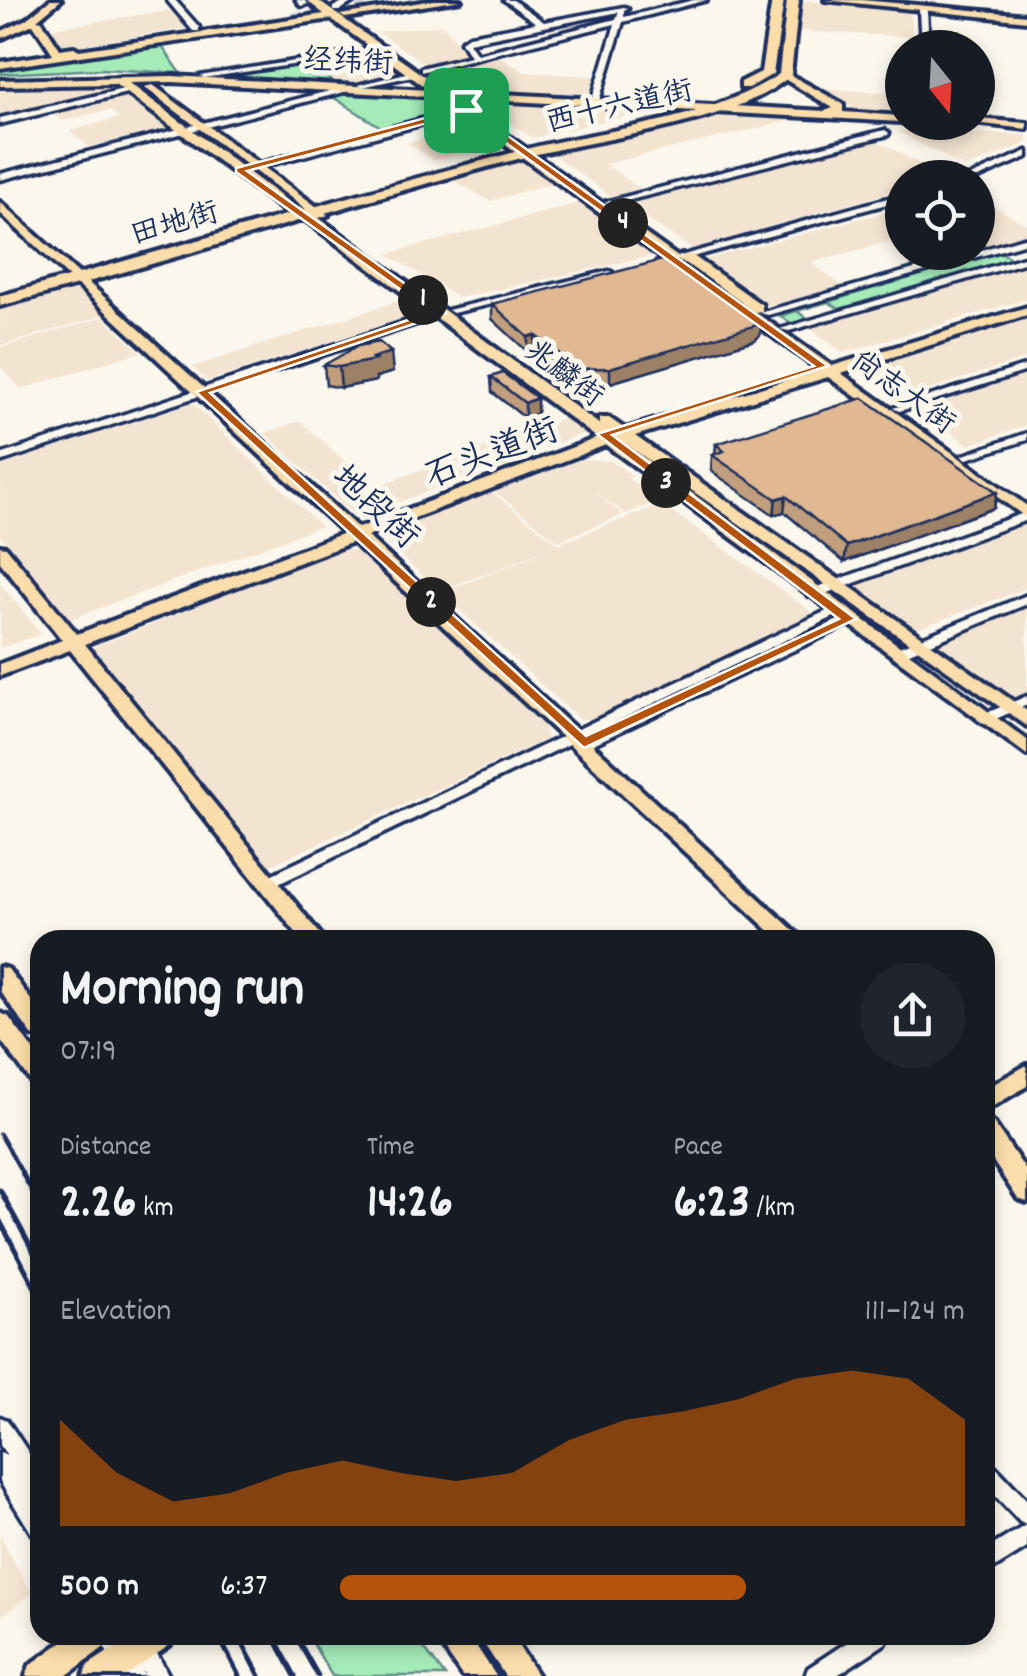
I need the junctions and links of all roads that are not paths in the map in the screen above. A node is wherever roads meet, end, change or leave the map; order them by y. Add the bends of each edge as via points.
1 (44, 0) edge
2 (56, 0) edge
3 (170, 0) edge
4 (322, 0) edge
5 (352, 0) edge
6 (402, 0) edge
7 (430, 0) edge
8 (456, 0) edge
9 (508, 0) edge
10 (703, 0) edge
11 (778, 0) edge
12 (793, 0) edge
13 (830, 0) edge
14 (306, 1) edge
15 (625, 5) edge
16 (923, 8) junction
17 (336, 9) edge
18 (366, 9) dead end
19 (293, 18) junction
20 (1027, 18) edge
21 (618, 21) junction
22 (38, 23) dead end
23 (542, 24) junction
24 (196, 29) junction
25 (924, 30) edge
26 (0, 33) edge
27 (382, 50) junction
28 (57, 52) junction
29 (475, 56) junction
30 (0, 60) edge
31 (419, 71) junction
32 (785, 75) junction
33 (204, 76) junction
34 (0, 81) edge
35 (129, 81) junction
36 (362, 85) junction
37 (345, 89) junction
38 (454, 96) junction
39 (596, 99) junction
40 (689, 106) junction
41 (721, 108) junction
42 (885, 117) edge
43 (0, 121) edge
44 (995, 124) edge
45 (204, 125) junction
46 (1027, 126) edge
47 (184, 130) junction
48 (885, 133) edge
49 (528, 149) junction
50 (1027, 154) edge
51 (258, 165) junction
52 (995, 167) edge
53 (239, 170) junction
54 (0, 177) edge
55 (610, 202) junction
56 (885, 202) edge
57 (0, 206) edge
58 (305, 209) junction
59 (1027, 240) edge
60 (681, 259) junction
61 (1027, 259) edge
62 (642, 267) edge
63 (622, 271) edge
64 (74, 276) junction
65 (0, 293) edge
66 (0, 301) edge
67 (1027, 308) edge
68 (447, 312) junction
69 (764, 313) junction
70 (786, 329) junction
71 (832, 367) junction
72 (1027, 368) edge
73 (202, 392) junction
74 (899, 408) junction
75 (613, 434) junction
76 (1027, 436) edge
77 (966, 456) junction
78 (0, 459) edge
79 (1027, 499) edge
80 (1027, 514) edge
81 (355, 532) junction
82 (0, 551) edge
83 (836, 585) junction
84 (814, 593) junction
85 (1027, 599) edge
86 (842, 615) junction
87 (73, 638) junction
88 (920, 644) junction
89 (897, 653) junction
90 (0, 661) edge
91 (0, 670) edge
92 (1027, 700) edge
93 (1009, 708) junction
94 (984, 718) junction
95 (1027, 720) edge
96 (579, 739) junction
97 (1027, 749) edge
98 (267, 882) junction
99 (306, 930) edge
100 (782, 930) edge
101 (0, 976) edge
102 (30, 1016) edge
103 (0, 1022) edge
104 (30, 1062) edge
105 (1027, 1074) edge
106 (995, 1095) edge
107 (995, 1143) edge
108 (1027, 1192) edge
109 (0, 1428) edge
110 (0, 1463) edge
111 (30, 1474) edge
112 (995, 1480) edge
113 (30, 1510) edge
114 (1027, 1514) edge
115 (1027, 1536) edge
116 (995, 1557) edge
117 (83, 1645) edge
118 (458, 1645) edge
119 (500, 1645) edge
120 (863, 1645) edge
121 (128, 1652) edge
122 (41, 1676) edge
123 (158, 1676) edge
124 (481, 1676) edge
125 (523, 1676) edge
126 (816, 1676) edge

1 - 26 main road
2 - 26 main road
3 - 24 street
4 - 17 main road, 尚志大街
5 - 17 street
6 - 17 main road
7 - 18 main road
8 - 17 main road
9 - 23 street
10 - 21 street
11 - 40 highway, 西十六道街 via 768,74
12 - 32 highway
13 - 16 main road
14 - 17 main road, 尚志大街
14 - 19 main road
15 - 21 street
15 - 23 street
16 - 20 main road
16 - 25 street
17 - 19 main road
17 - 27 main road, 尚志大街
17 - 31 main road, 尚志大街
19 - 24 main road
19 - 28 main road
19 - 30 main road
21 - 29 street
21 - 39 street
22 - 28 main road
23 - 29 street via 473,36 465,40
24 - 28 main road
27 - 31 main road, 尚志大街
27 - 33 street
28 - 30 main road
29 - 31 street
31 - 36 street
31 - 38 main road, 尚志大街
32 - 41 highway, 西十六道街
32 - 41 main road via 838,111
33 - 35 main road, 经纬街
33 - 36 main road, 经纬街
34 - 35 main road, 经纬街
35 - 37 main road, 经纬街
35 - 43 street
35 - 45 main road, 兆麟街
35 - 47 main road, 兆麟街
36 - 38 main road, 经纬街
37 - 38 main road, 经纬街
37 - 45 street
38 - 39 main road, 经纬街
38 - 40 main road, 经纬街
38 - 49 main road, 尚志大街
38 - 51 street
39 - 40 main road, 经纬街
40 - 41 main road
40 - 49 highway, 西十六道街
41 - 42 main road
41 - 49 highway, 西十六道街
44 - 46 main road
45 - 47 street
45 - 51 main road, 兆麟街
47 - 53 main road, 兆麟街
47 - 54 street
48 - 55 street
49 - 55 main road, 尚志大街
49 - 58 highway, 田地街
49 - 60 main road, 尚志大街
50 - 52 street
51 - 53 street
51 - 58 main road, 兆麟街
53 - 58 main road, 兆麟街
55 - 60 main road, 尚志大街
56 - 60 street
57 - 64 main road, 地段街
58 - 64 highway, 田地街
58 - 68 main road, 兆麟街
59 - 69 street
60 - 62 street
60 - 69 main road, 尚志大街
60 - 71 main road, 尚志大街
61 - 70 street
63 - 68 street
64 - 65 highway, 田地街
64 - 66 highway, 田地街
64 - 73 main road, 地段街
67 - 71 main road, 石头道街
68 - 73 street
68 - 75 main road, 兆麟街
69 - 70 main road, 尚志大街
70 - 71 main road, 尚志大街
71 - 74 main road, 尚志大街
71 - 75 main road, 石头道街
71 - 80 main road, 尚志大街
72 - 74 street
73 - 78 street
73 - 81 main road, 地段街
74 - 77 main road, 尚志大街
75 - 81 main road, 石头道街
75 - 83 main road, 兆麟街
75 - 84 main road, 兆麟街
76 - 77 street
77 - 79 main road, 尚志大街
80 - 83 street
81 - 87 main road, 石头道街
81 - 96 main road, 地段街
82 - 87 main road
83 - 84 street
83 - 88 main road, 兆麟街
84 - 86 main road, 兆麟街
85 - 88 street
86 - 89 main road, 兆麟街
86 - 96 street
87 - 90 main road, 石头道街
87 - 91 main road, 石头道街
87 - 98 main road
88 - 89 street
88 - 93 main road, 兆麟街
89 - 94 main road, 兆麟街
92 - 93 street
93 - 94 street
93 - 95 main road, 兆麟街
94 - 97 main road, 兆麟街
96 - 98 street
96 - 100 main road, 地段街
98 - 99 main road
101 - 102 main road
103 - 104 main road
105 - 106 main road
107 - 108 main road
109 - 111 street
110 - 113 street
112 - 114 street
115 - 116 street
117 - 122 main road
118 - 124 main road
119 - 125 main road
120 - 126 street
121 - 123 street

